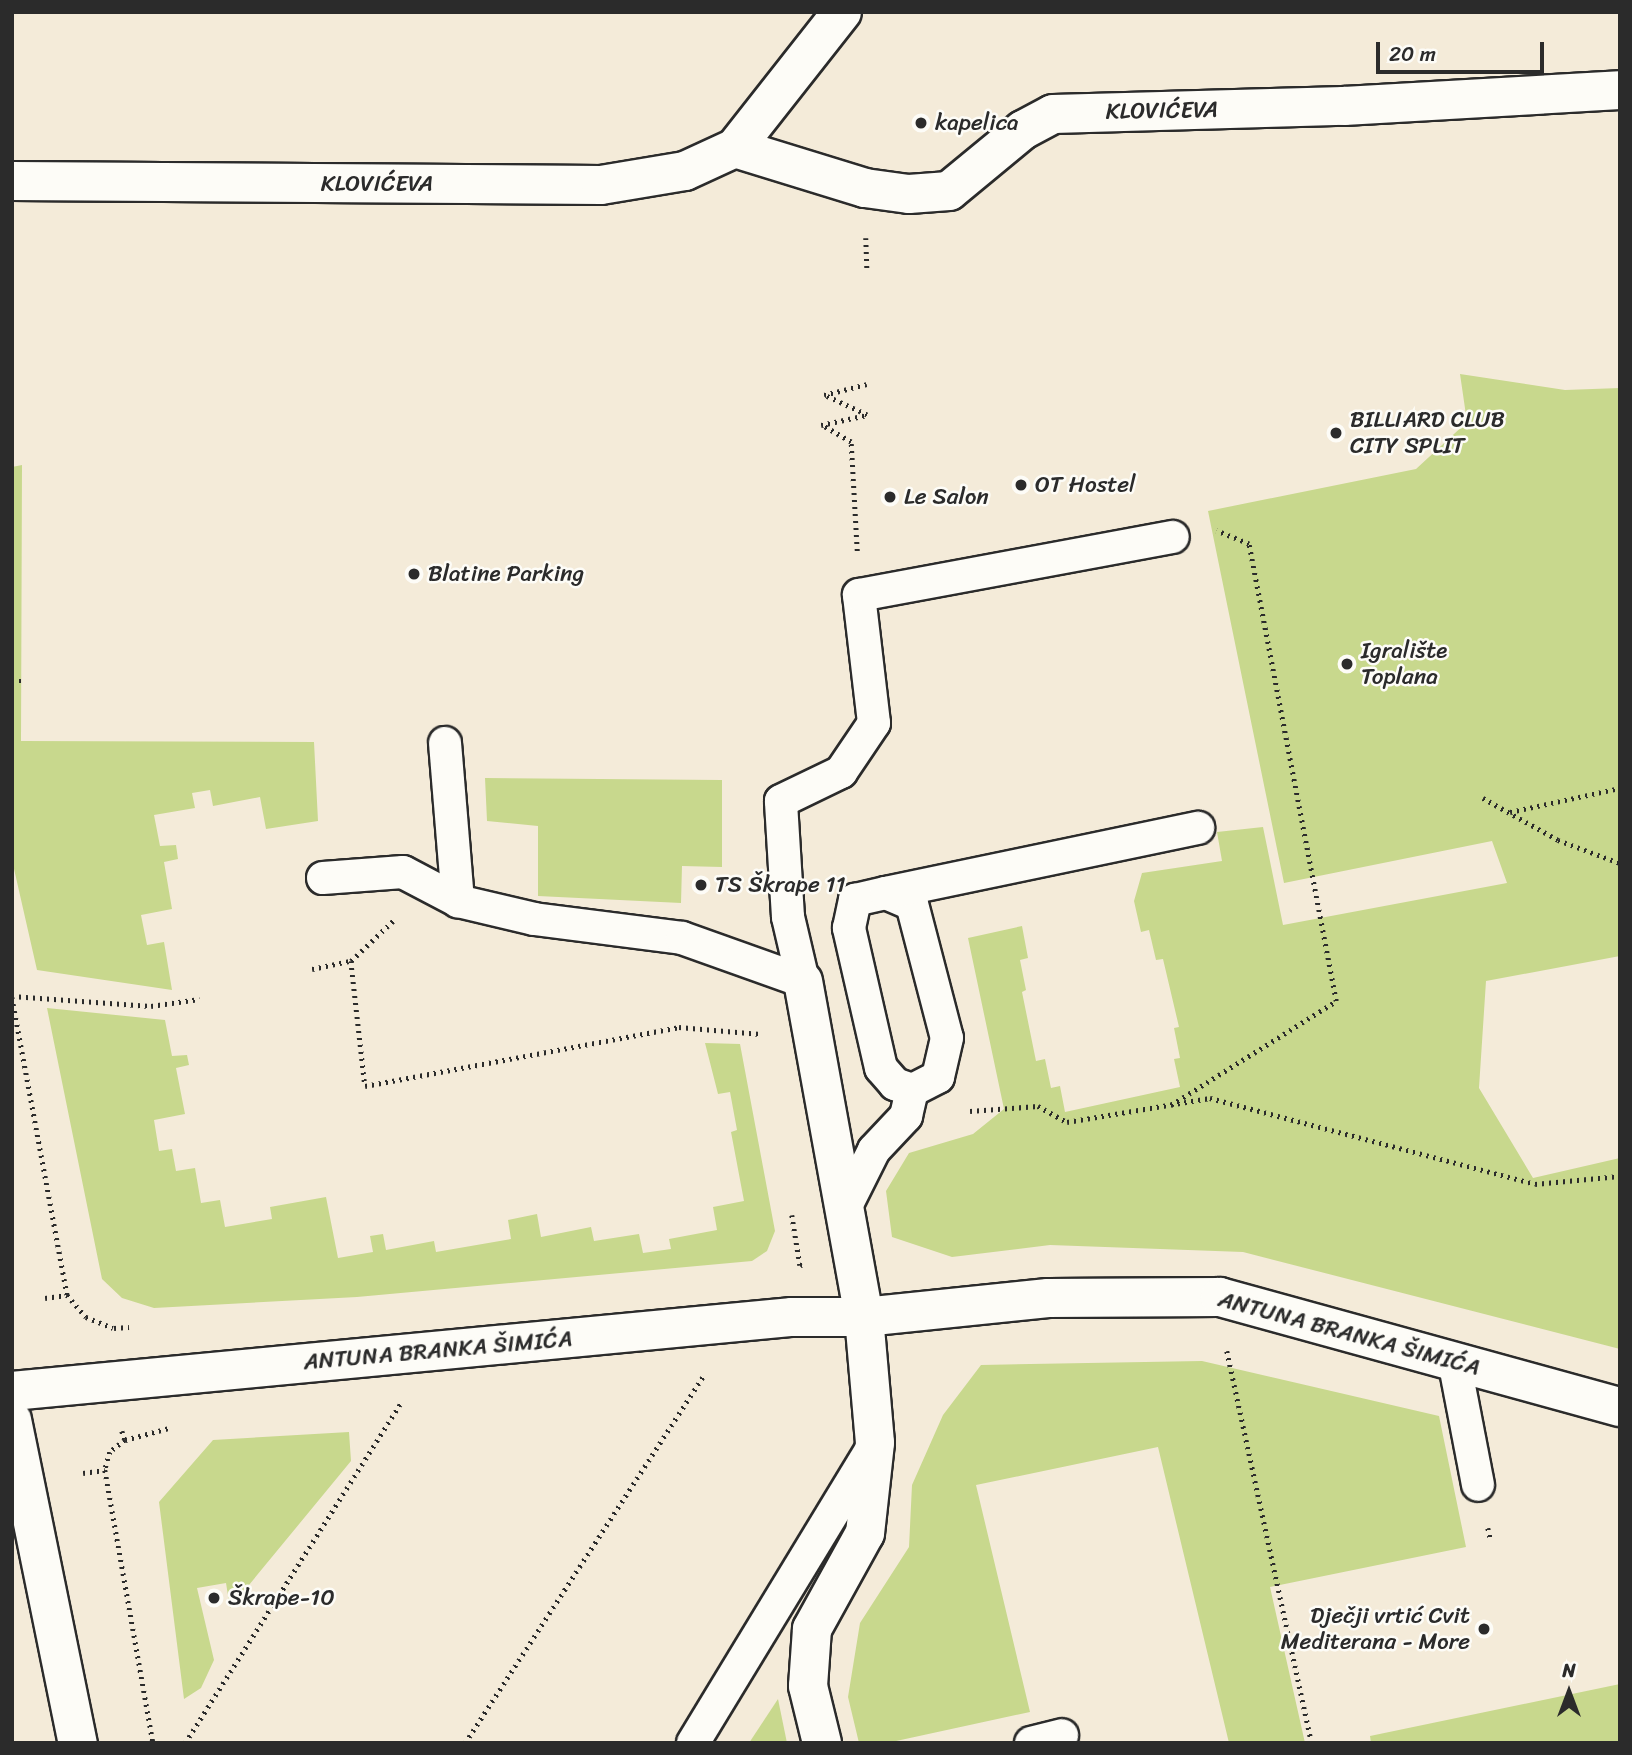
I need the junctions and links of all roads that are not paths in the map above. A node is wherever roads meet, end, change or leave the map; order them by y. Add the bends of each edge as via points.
1 (842, 12) edge
2 (1620, 90) edge
3 (736, 148) junction
4 (12, 181) edge
5 (1173, 537) road end
6 (445, 743) dead end
7 (1198, 828) dead end
8 (323, 878) dead end
9 (886, 893) junction
10 (458, 901) junction
11 (803, 981) junction
12 (909, 1103) junction
13 (844, 1210) junction
14 (864, 1317) junction
15 (1454, 1360) junction
16 (12, 1391) edge
17 (1620, 1407) edge
18 (12, 1420) edge
19 (875, 1443) junction
20 (1478, 1485) dead end
21 (1062, 1735) dead end
22 (78, 1743) edge
23 (693, 1743) edge
24 (822, 1743) edge
25 (1031, 1743) edge

1 - 3 street, KLOVIĆEVA
2 - 3 street, KLOVIĆEVA via 1344,106 1053,114 1023,130 949,191 909,194 865,188
3 - 4 street, KLOVIĆEVA via 685,171 601,185
5 - 11 lane via 859,595 874,723 841,772 781,801 788,917
6 - 10 lane
7 - 9 lane
8 - 10 lane via 403,872
9 - 12 lane via 912,904 947,1038 938,1077
9 - 12 lane via 855,900 849,928 881,1068
10 - 11 lane via 534,919 682,939
11 - 13 street
12 - 13 lane via 874,1150
13 - 14 street
14 - 15 street, ANTUNA BRANKA ŠIMIĆA via 1048,1298 1220,1297
14 - 16 street, ANTUNA BRANKA ŠIMIĆA via 738,1323
14 - 19 street
15 - 17 street, ANTUNA BRANKA ŠIMIĆA
15 - 20 lane
18 - 22 street
19 - 23 lane
19 - 24 street via 865,1533 812,1629 808,1686
21 - 25 lane

